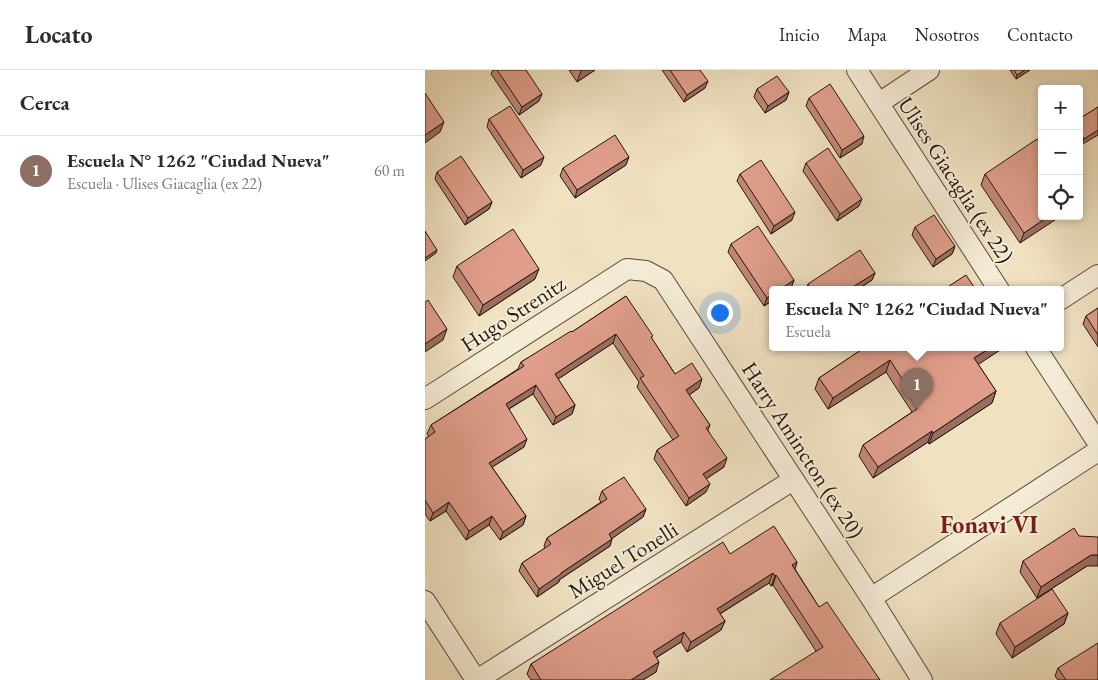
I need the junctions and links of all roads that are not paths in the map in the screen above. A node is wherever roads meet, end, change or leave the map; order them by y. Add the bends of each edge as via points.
1 (857, 70) edge
2 (929, 70) edge
3 (879, 103) junction
4 (627, 269) joint
5 (1098, 275) edge
6 (996, 286) edge
7 (1064, 297) edge
8 (1038, 351) edge
9 (425, 399) edge
10 (1098, 443) edge
11 (1098, 451) edge
12 (793, 480) junction
13 (871, 598) junction
14 (425, 601) edge
15 (476, 680) edge
16 (923, 680) edge

1 - 3 street, Ulises Giacaglia (ex 22)
2 - 3 street
3 - 6 street, Ulises Giacaglia (ex 22)
4 - 9 street, Hugo Strenitz
4 - 12 street, Harry Amincton (ex 20) via 645,271 663,280
5 - 7 street
8 - 10 street
11 - 13 street
12 - 13 street, Harry Amincton (ex 20)
12 - 15 street, Miguel Tonelli
13 - 16 street, Harry Amincton (ex 20)
14 - 15 street

